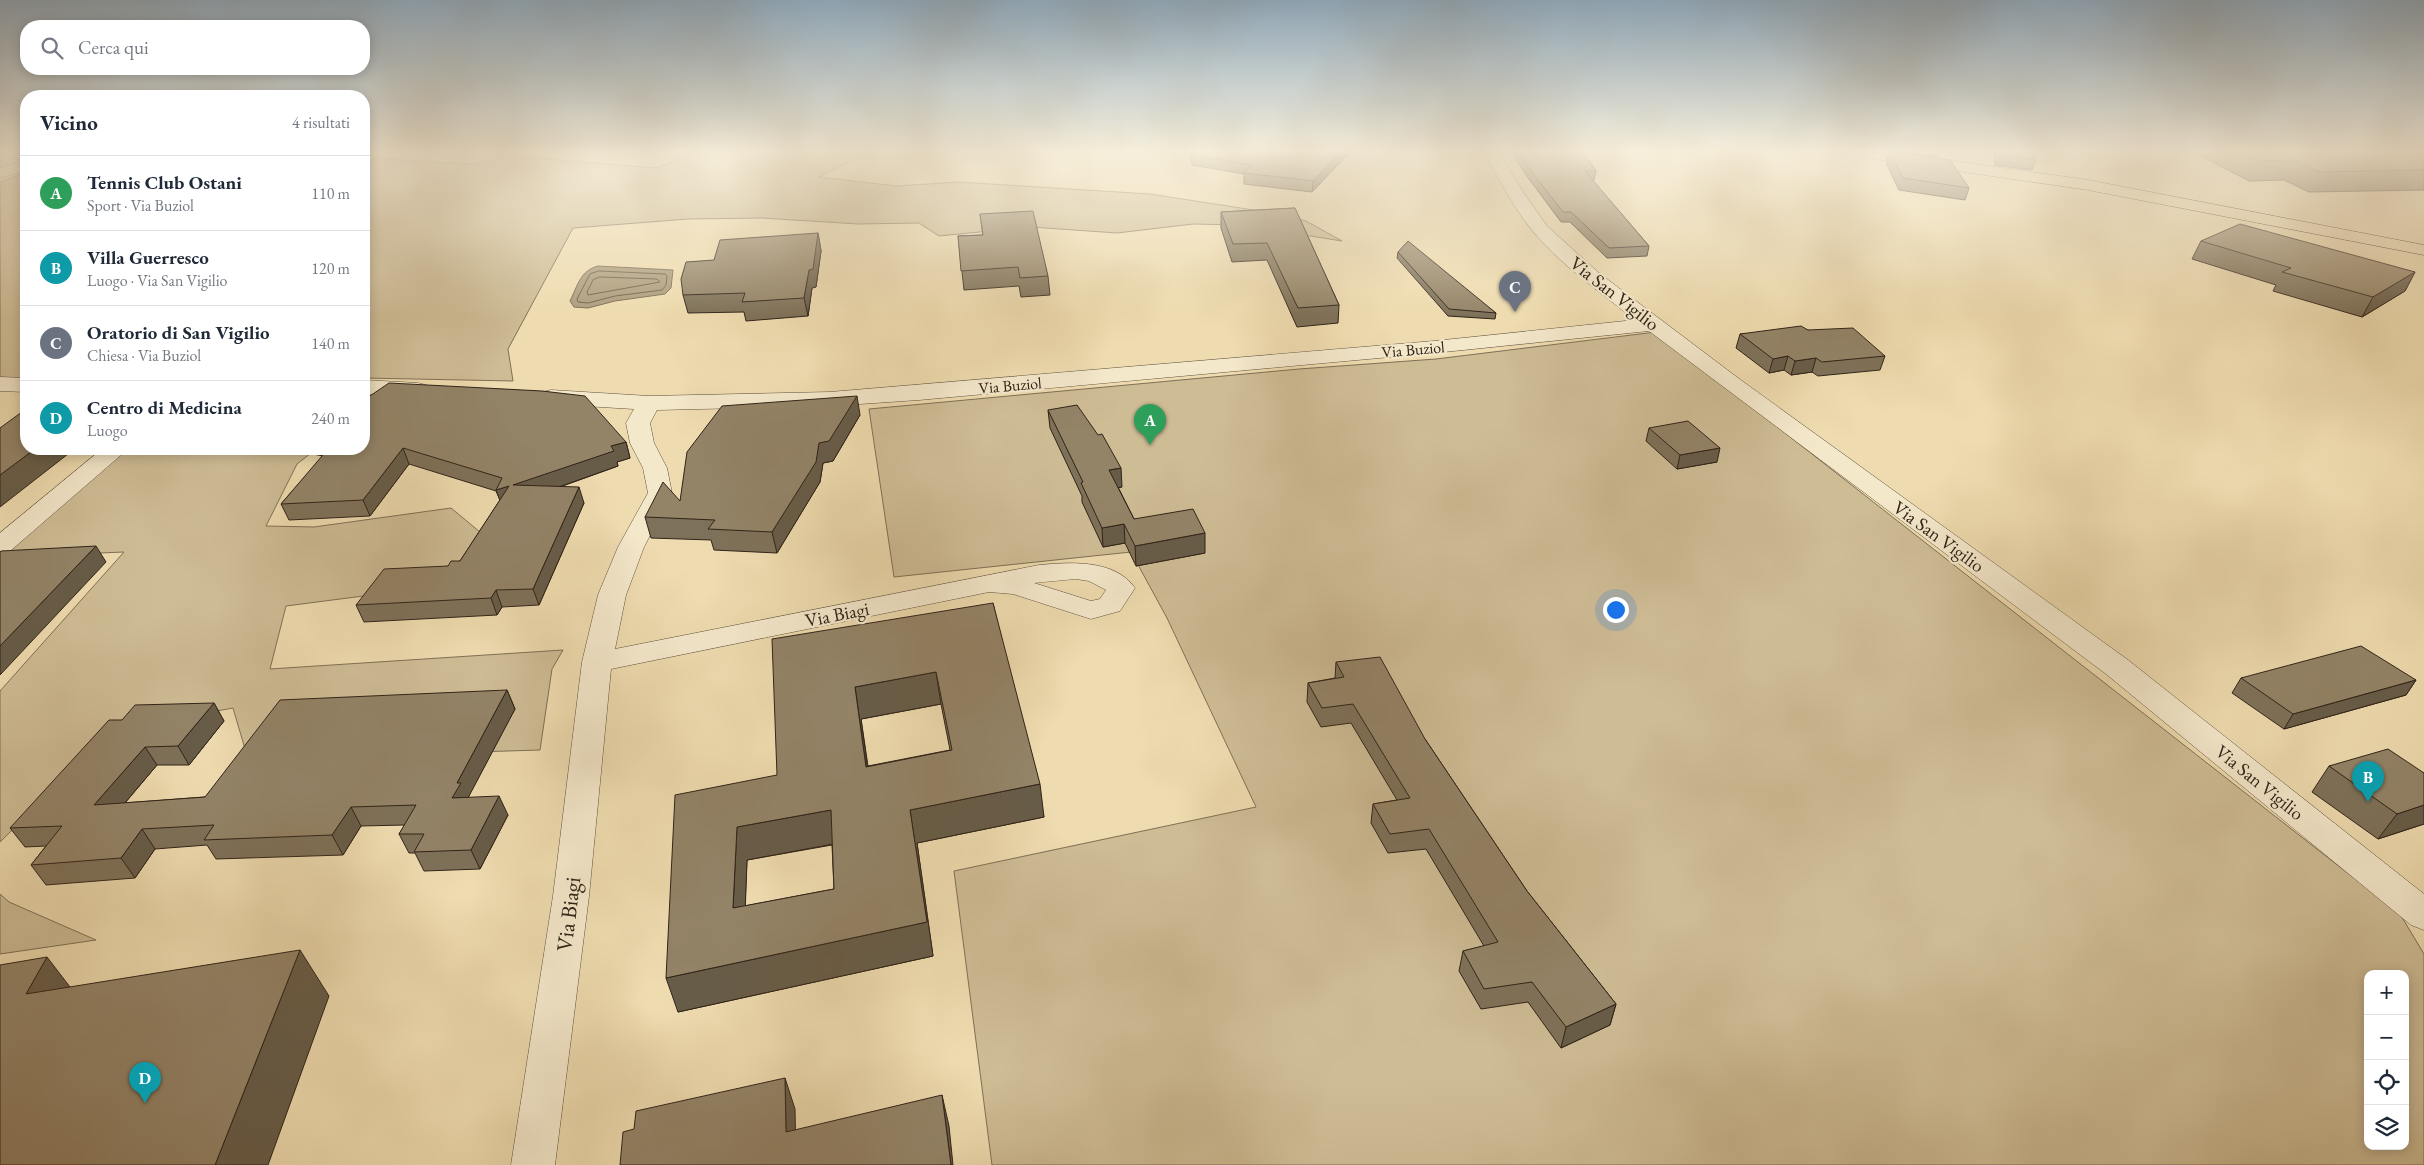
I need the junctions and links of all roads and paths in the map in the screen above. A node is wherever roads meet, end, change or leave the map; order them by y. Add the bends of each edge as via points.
1 (1526, 207) edge
2 (2204, 207) edge
3 (2424, 250) edge
4 (1653, 324) junction
5 (0, 384) edge
6 (20, 385) edge
7 (370, 387) edge
8 (443, 391) edge
9 (531, 396) edge
10 (649, 403) junction
11 (109, 455) edge
12 (0, 546) edge
13 (989, 584) dead end
14 (597, 662) junction
15 (2418, 911) edge
16 (533, 1165) edge

1 - 4 street, Via San Vigilio via 1549,238 1592,277
2 - 3 main road
4 - 10 street, Via Buziol via 919,393 830,399
4 - 15 street, Via San Vigilio via 2117,667
5 - 6 street
7 - 8 street
9 - 10 street, Via Buziol
10 - 14 street, Via Biagi via 638,423 642,443 655,468 660,493 631,547 612,595
11 - 12 street
13 - 14 street, Via Biagi
14 - 16 street, Via Biagi via 571,896

